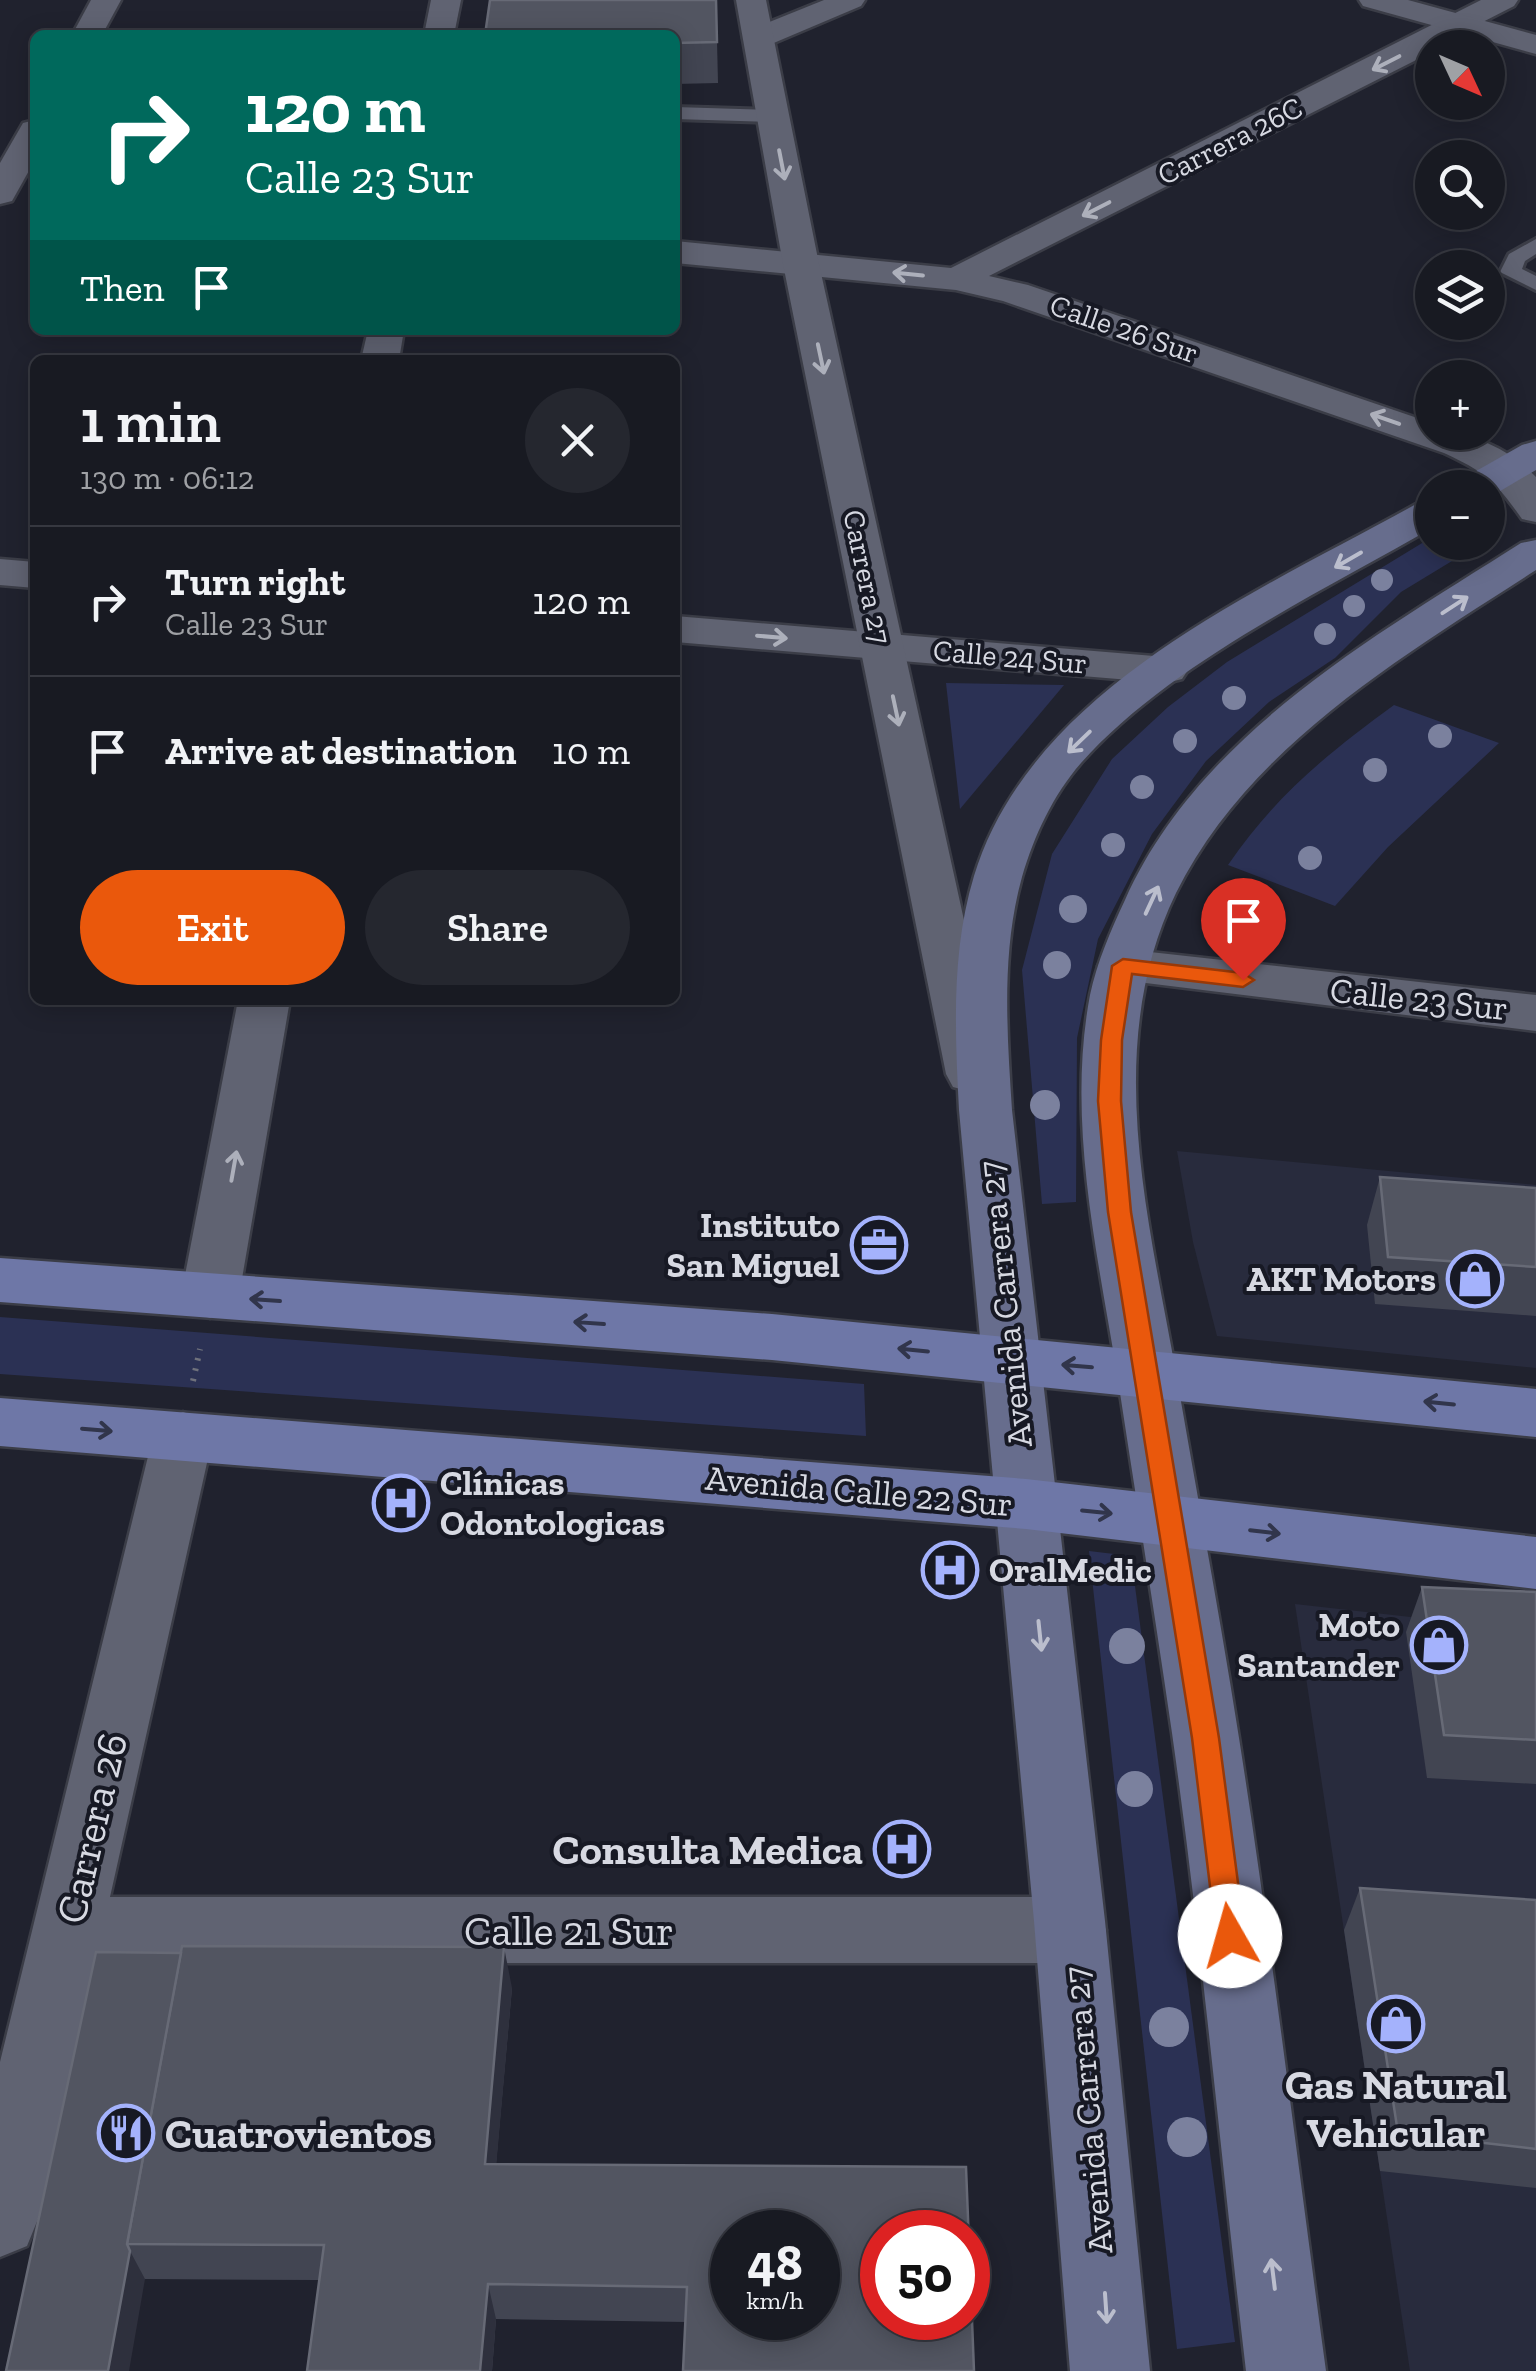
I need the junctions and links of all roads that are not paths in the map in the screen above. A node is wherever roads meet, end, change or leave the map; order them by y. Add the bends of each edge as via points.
1 (106, 0) edge
2 (446, 0) edge
3 (750, 0) edge
4 (850, 0) edge
5 (1374, 0) edge
6 (1503, 0) edge
7 (1460, 24) junction
8 (90, 30) edge
9 (440, 30) edge
10 (758, 38) junction
11 (1536, 45) edge
12 (685, 112) edge
13 (772, 116) junction
14 (687, 134) dead end
15 (30, 142) edge
16 (9, 191) edge
17 (1536, 245) edge
18 (680, 252) edge
19 (800, 264) junction
20 (956, 279) junction
21 (1536, 284) edge
22 (1506, 470) edge
23 (1536, 510) edge
24 (1415, 522) edge
25 (1531, 551) edge
26 (0, 572) edge
27 (30, 575) edge
28 (680, 629) edge
29 (882, 647) junction
30 (1166, 670) junction
31 (1123, 966) junction
32 (263, 1005) edge
33 (1536, 1012) edge
34 (988, 1154) junction
35 (0, 1280) edge
36 (210, 1296) junction
37 (1010, 1360) junction
38 (1144, 1373) junction
39 (1536, 1413) edge
40 (0, 1422) edge
41 (183, 1436) junction
42 (1026, 1504) junction
43 (1168, 1520) junction
44 (1536, 1563) edge
45 (68, 1930) junction
46 (1071, 1930) junction
47 (1, 2210) edge
48 (1110, 2371) edge
49 (1286, 2371) edge

1 - 8 street
2 - 9 street
3 - 10 street, Carrera 27
4 - 10 street
5 - 7 street
6 - 7 street, Carrera 26C
7 - 11 street
7 -> 20 street, Carrera 26C
10 - 13 street, Carrera 27
12 - 13 lane
12 - 14 lane via 698,128
13 -> 19 street, Carrera 27
15 - 16 street
17 - 21 lane via 1516,258 1511,272
18 - 19 street, Calle 26 Sur
20 -> 19 street, Calle 26 Sur
19 -> 29 street, Carrera 27
22 -> 20 street, Calle 26 Sur via 1458,445 1058,305
22 - 23 street, Calle 26 Sur
24 -> 30 main road, Avenida Carrera 27
31 -> 25 main road via 1154,893 1198,819 1255,751 1312,703
26 - 27 street
28 -> 29 street, Calle 24 Sur
29 - 30 street, Calle 24 Sur
29 -> 34 street, Carrera 27
30 -> 34 main road, Avenida Carrera 27 via 1072,748 1036,790 1012,837 992,899 983,984
31 - 33 street, Calle 23 Sur
31 - 38 main road via 1110,1101 1115,1184
36 -> 32 street
34 - 37 main road, Avenida Carrera 27
35 - 36 main road
37 -> 36 main road
38 -> 37 main road
37 - 42 main road, Avenida Carrera 27
39 -> 38 main road
38 - 43 main road
40 -> 41 main road, Avenida Calle 22 Sur
41 - 42 main road, Avenida Calle 22 Sur
41 - 45 street, Carrera 26
42 -> 43 main road, Avenida Calle 22 Sur
42 -> 46 main road, Avenida Carrera 27
43 -> 44 main road, Avenida Calle 22 Sur
49 -> 43 main road via 1206,1738
45 - 46 street, Calle 21 Sur
45 - 47 street, Carrera 26
46 -> 48 main road, Avenida Carrera 27

